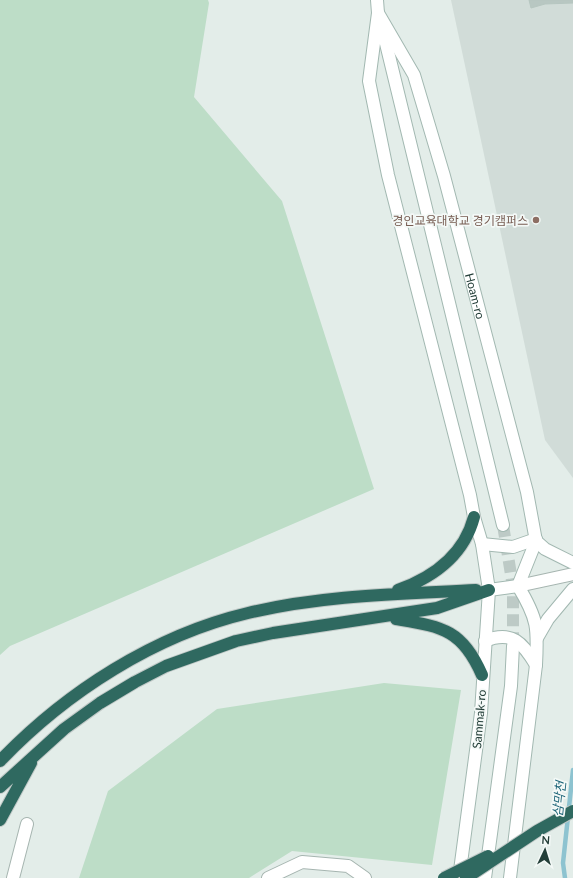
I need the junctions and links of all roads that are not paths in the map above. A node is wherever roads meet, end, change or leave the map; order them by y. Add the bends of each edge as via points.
1 (376, 0) edge
2 (378, 13) junction
3 (474, 517) junction
4 (503, 525) tunnel mouth
5 (536, 540) junction
6 (482, 544) junction
7 (573, 563) edge
8 (573, 574) edge
9 (518, 586) junction
10 (489, 590) junction
11 (573, 590) edge
12 (377, 594) junction
13 (385, 616) junction
14 (537, 638) junction
15 (485, 641) junction
16 (513, 646) tunnel mouth
17 (536, 666) junction
18 (482, 675) junction
19 (35, 754) junction
20 (0, 761) edge
21 (0, 787) edge
22 (573, 811) edge
23 (0, 820) edge
24 (27, 824) dead end
25 (537, 832) junction
26 (13, 878) edge
27 (268, 878) edge
28 (365, 878) edge
29 (444, 878) edge
30 (459, 878) edge
31 (466, 878) edge
32 (485, 878) edge
33 (510, 878) edge

1 - 2 main road, Hoam-ro
2 - 3 main road, Hoam-ro via 369,81 388,175
2 - 4 main road, Hoam-ro
2 - 5 main road, Hoam-ro via 414,75 446,184 526,492
3 - 6 main road, Hoam-ro
3 - 12 highway via 465,541 438,570 410,586
5 - 6 main road via 513,547
5 - 7 main road via 545,549
5 - 9 main road
6 - 10 main road, Hoam-ro
8 - 9 main road
9 - 10 main road
9 - 14 main road via 535,617
10 - 12 highway
10 - 13 highway via 437,608
10 - 15 main road, Sammak-ro
11 - 14 main road via 548,618
12 - 20 highway via 297,603 248,613 209,624 175,638 91,684 44,719
13 - 18 highway via 439,628 454,636 465,644 474,656
13 - 19 highway via 236,641 166,666 100,703
14 - 17 main road
15 - 17 main road via 502,636 521,643
15 - 18 main road, Sammak-ro
16 - 32 main road via 511,686
17 - 33 main road
18 - 30 main road, Sammak-ro via 481,713
19 - 21 highway
19 - 23 highway
22 - 25 highway, bridge
24 - 26 main road
25 - 29 highway, bridge
25 - 31 highway, bridge
27 - 28 main road via 302,862 348,866

